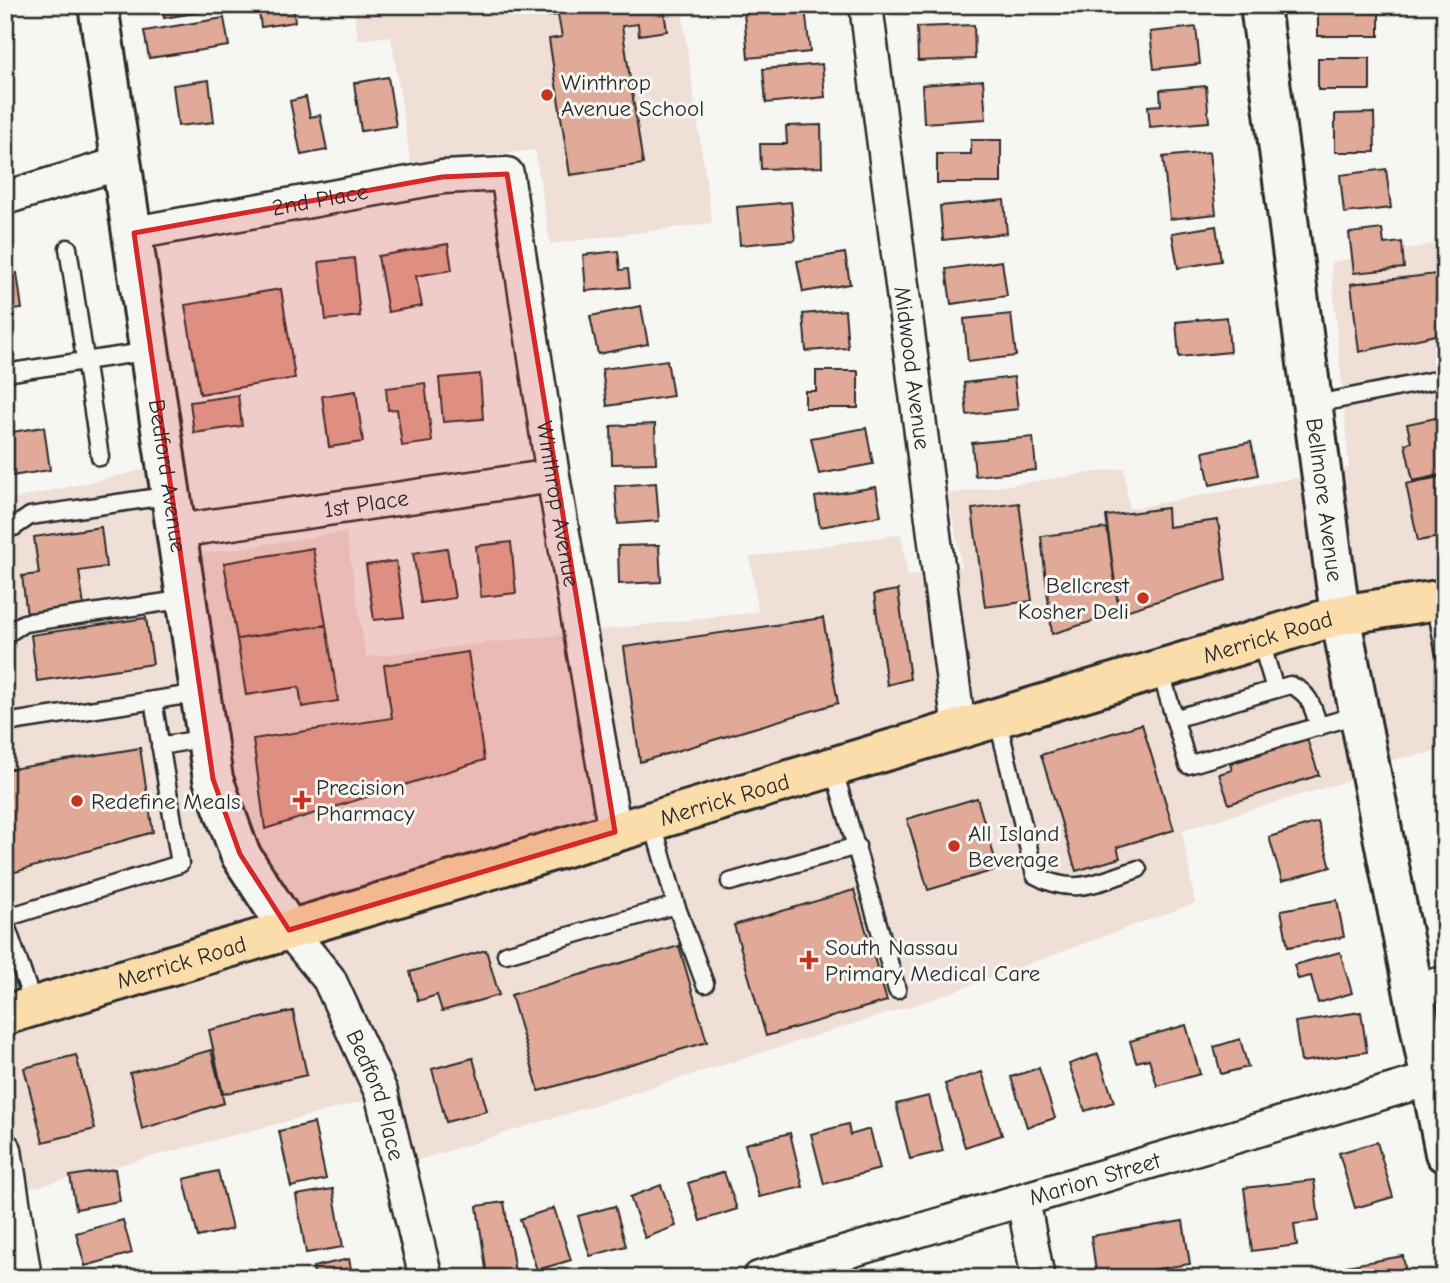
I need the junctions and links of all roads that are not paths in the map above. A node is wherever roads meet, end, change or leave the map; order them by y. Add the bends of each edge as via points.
1 (98, 5) edge
2 (866, 5) edge
3 (1260, 5) edge
4 (121, 163) junction
5 (507, 174) joint
6 (5, 198) edge
7 (134, 233) junction
8 (68, 248) dead end
9 (151, 351) junction
10 (85, 361) junction
11 (5, 373) edge
12 (1445, 378) edge
13 (1311, 405) junction
14 (100, 457) dead end
15 (553, 476) junction
16 (174, 513) junction
17 (5, 529) edge
18 (187, 599) junction
19 (1440, 600) edge
20 (1340, 615) junction
21 (5, 635) edge
22 (1260, 639) junction
23 (1445, 654) edge
24 (1160, 669) junction
25 (201, 693) junction
26 (1269, 694) junction
27 (153, 700) junction
28 (1360, 714) junction
29 (998, 718) junction
30 (1174, 719) junction
31 (5, 723) edge
32 (1319, 727) junction
33 (959, 729) junction
34 (207, 738) junction
35 (160, 746) junction
36 (833, 767) junction
37 (652, 821) junction
38 (615, 832) junction
39 (857, 846) junction
40 (1138, 869) dead end
41 (730, 882) dead end
42 (676, 905) junction
43 (5, 920) edge
44 (289, 930) junction
45 (506, 954) dead end
46 (705, 984) dead end
47 (1429, 986) edge
48 (897, 990) dead end
49 (20, 1011) edge
50 (1430, 1079) junction
51 (5, 1150) edge
52 (1445, 1153) edge
53 (1023, 1200) junction
54 (25, 1278) edge
55 (426, 1278) edge
56 (759, 1278) edge
57 (1038, 1278) edge

1 - 4 street, Bedford Avenue
2 - 33 street, Midwood Avenue
3 - 13 street, Bellmore Avenue
4 - 6 street
4 - 7 street, Bedford Avenue
5 - 7 street, 2nd Place via 442,177
5 - 15 street, Winthrop Avenue
7 - 9 street, Bedford Avenue
8 - 10 lane
9 - 10 lane
9 - 16 street, Bedford Avenue
10 - 11 lane
10 - 14 lane
12 - 13 lane
13 - 20 street, Bellmore Avenue
15 - 16 street, 1st Place
15 - 38 street, Winthrop Avenue
16 - 17 lane via 30,516
16 - 18 street, Bedford Avenue
18 - 21 lane via 24,623
18 - 25 street, Bedford Avenue
19 - 20 main road, Merrick Road
19 - 23 lane
20 - 22 main road, Merrick Road
20 - 28 street, Bellmore Avenue
22 - 24 main road, Merrick Road
22 - 26 lane
24 - 29 main road, Merrick Road
24 - 30 lane
25 - 27 lane
25 - 34 street, Bedford Avenue
26 - 30 lane
26 - 32 lane via 1290,685 1300,688 1309,697
27 - 31 lane
27 - 35 lane
28 - 32 lane
28 - 47 street, Bellmore Avenue
29 - 33 main road, Merrick Road
29 - 40 lane via 1035,874 1054,886 1083,887
30 - 32 lane via 1188,765 1245,742
33 - 36 main road, Merrick Road
34 - 35 lane
34 - 44 street, Bedford Avenue via 213,779 240,854
35 - 43 lane via 180,864
36 - 37 main road, Merrick Road
36 - 39 lane
37 - 38 main road, Merrick Road
37 - 42 lane
38 - 44 main road, Merrick Road
39 - 41 lane
39 - 48 lane
42 - 45 lane
42 - 46 lane
43 - 49 lane
44 - 49 main road, Merrick Road
44 - 55 street, Bedford Place via 328,979 381,1092
47 - 50 street, Bellmore Avenue
50 - 52 street, Bellmore Avenue
50 - 53 street, Marion Street
51 - 54 street
53 - 56 street, Marion Street
53 - 57 street

